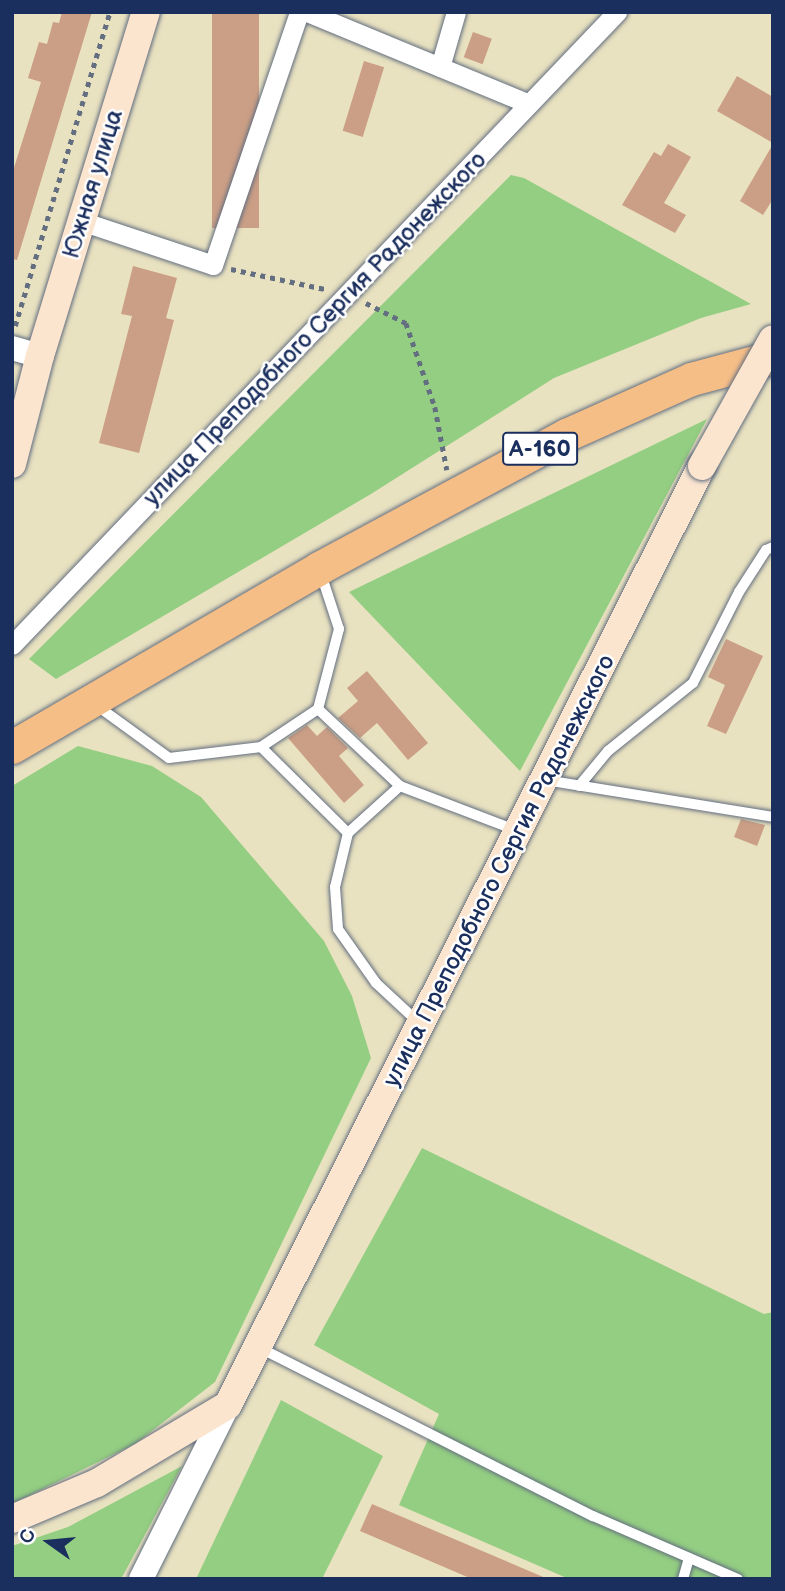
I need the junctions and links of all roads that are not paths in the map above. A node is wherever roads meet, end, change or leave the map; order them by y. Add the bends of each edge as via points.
1 (146, 12) edge
2 (299, 12) edge
3 (307, 12) edge
4 (456, 12) edge
5 (617, 12) edge
6 (440, 67) junction
7 (529, 104) junction
8 (81, 221) junction
9 (773, 340) edge
10 (12, 348) edge
11 (40, 356) junction
12 (773, 357) edge
13 (12, 464) edge
14 (773, 547) edge
15 (319, 568) junction
16 (12, 645) edge
17 (88, 699) junction
18 (318, 709) junction
19 (12, 747) edge
20 (261, 747) junction
21 (545, 780) junction
22 (400, 786) junction
23 (579, 786) junction
24 (773, 817) edge
25 (519, 831) junction
26 (348, 834) junction
27 (421, 1025) junction
28 (259, 1348) junction
29 (228, 1405) junction
30 (12, 1519) edge
31 (689, 1558) junction
32 (141, 1579) edge
33 (682, 1579) edge
34 (738, 1579) edge

1 - 8 main road, Южная улица
2 - 8 street via 213,265
3 - 6 street
4 - 6 street
5 - 7 street, улица Преподобного Сергия Радонежского
6 - 7 street
7 - 16 street, улица Преподобного Сергия Радонежского
8 - 11 main road, Южная улица
9 - 21 main road, улица Преподобного Сергия Радонежского, bridge via 702,466
10 - 11 street
11 - 13 main road, Южная улица
12 - 15 highway, А-160 via 691,379 566,435
14 - 23 lane via 766,550 739,592 693,683 608,751
15 - 17 highway, А-160
15 - 18 lane via 339,629
17 - 19 highway, А-160
17 - 20 lane via 169,758
18 - 20 lane
18 - 22 lane
20 - 26 lane
21 - 23 lane
21 - 25 main road, улица Преподобного Сергия Радонежского
22 - 25 lane
22 - 26 lane
23 - 24 lane
25 - 27 main road, улица Преподобного Сергия Радонежского
26 - 27 lane via 335,887 338,929 376,983
27 - 28 main road, улица Преподобного Сергия Радонежского
28 - 29 main road, улица Преподобного Сергия Радонежского
28 - 31 lane via 593,1516
29 - 30 main road via 97,1483
29 - 32 street
31 - 33 lane
31 - 34 lane

